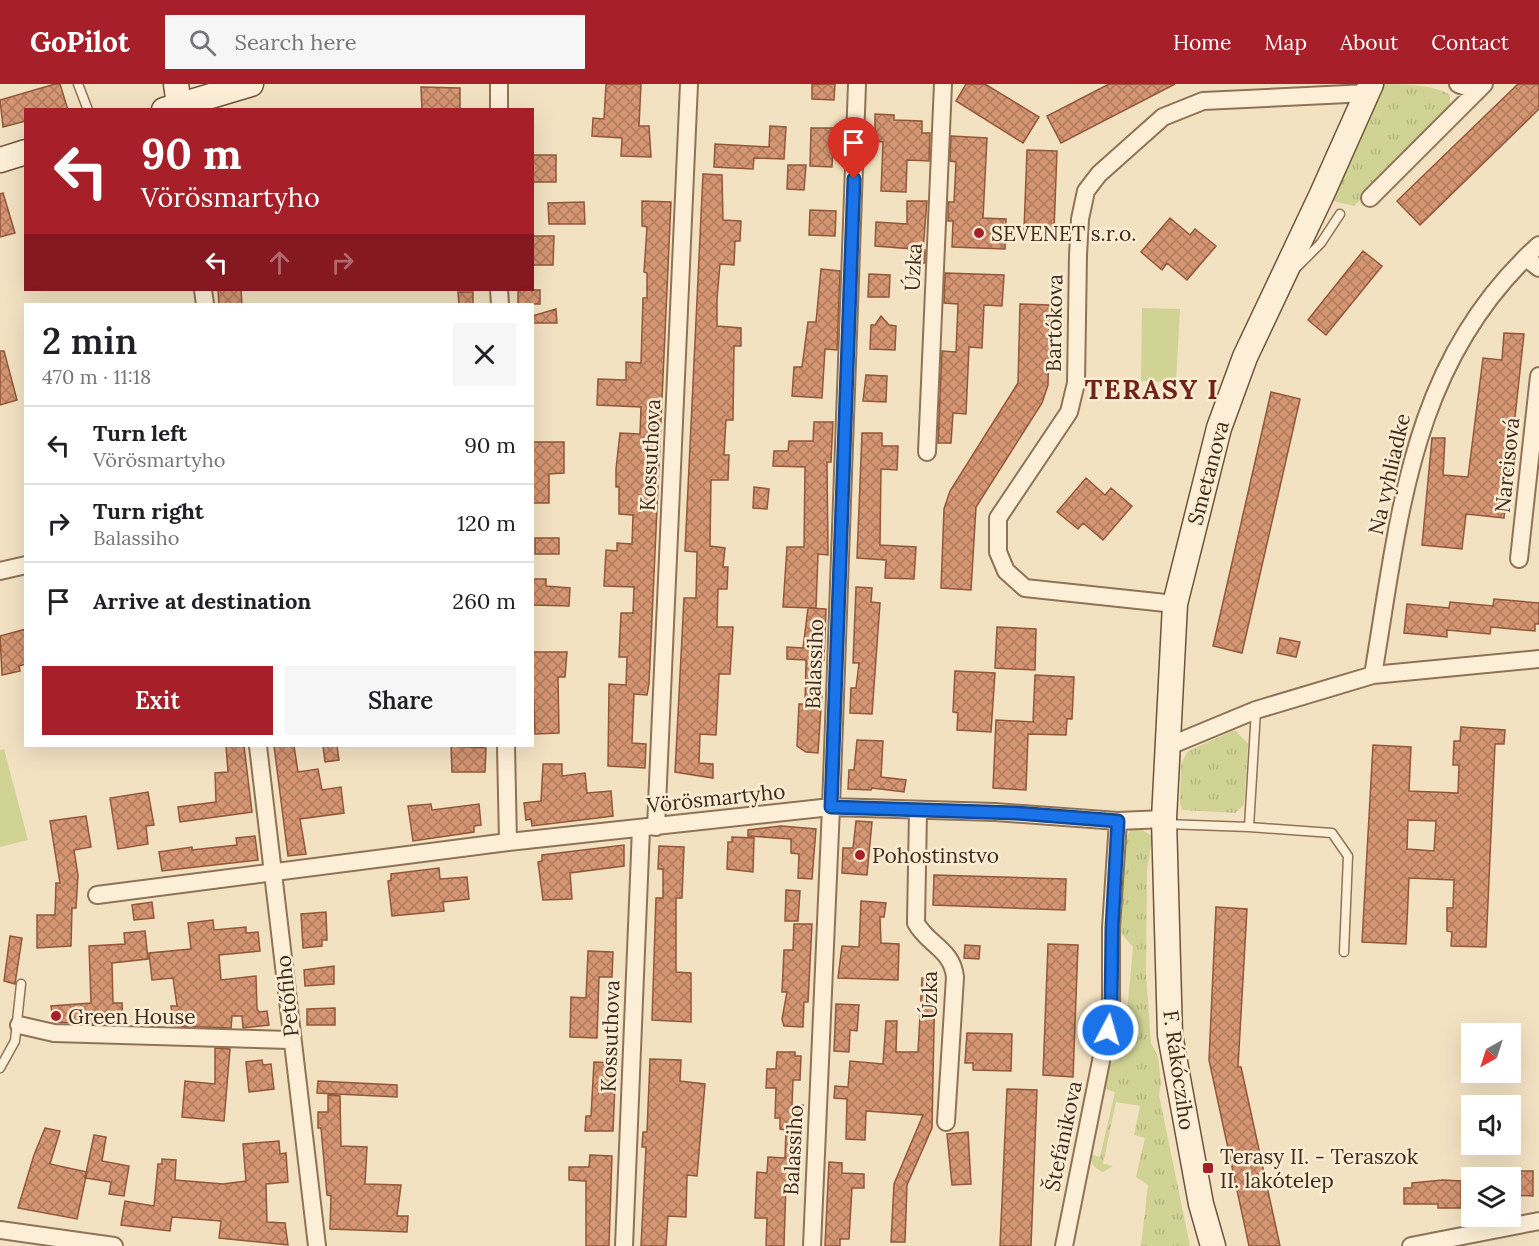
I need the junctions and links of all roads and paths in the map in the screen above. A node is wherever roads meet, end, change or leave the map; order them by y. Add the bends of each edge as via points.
1 (78, 84) edge
2 (251, 84) edge
3 (499, 84) edge
4 (689, 84) edge
5 (857, 84) edge
6 (944, 84) edge
7 (1458, 84) edge
8 (1481, 87) edge
9 (1369, 89) edge
10 (175, 102) edge
11 (87, 108) edge
12 (499, 108) edge
13 (24, 153) edge
14 (0, 160) edge
15 (1370, 198) dead end
16 (1340, 214) dead end
17 (1539, 245) edge
18 (1526, 258) junction
19 (1539, 268) edge
20 (1276, 292) junction
21 (1539, 376) edge
22 (927, 452) dead end
23 (1519, 559) dead end
24 (24, 565) edge
25 (0, 571) edge
26 (1175, 604) junction
27 (1539, 659) edge
28 (1373, 675) junction
29 (1256, 710) junction
30 (1169, 746) junction
31 (258, 747) edge
32 (506, 747) edge
33 (831, 807) junction
34 (918, 811) junction
35 (1118, 821) junction
36 (1164, 821) junction
37 (1249, 827) junction
38 (648, 828) junction
39 (508, 842) junction
40 (274, 874) junction
41 (97, 895) dead end
42 (1344, 952) dead end
43 (21, 984) dead end
44 (19, 1025) junction
45 (291, 1040) junction
46 (0, 1068) edge
47 (946, 1122) dead end
48 (1539, 1221) edge
49 (0, 1230) edge
50 (114, 1246) edge
51 (316, 1246) edge
52 (624, 1246) edge
53 (812, 1246) edge
54 (1064, 1246) edge
55 (1212, 1246) edge
56 (1411, 1246) edge

1 - 11 lane
2 - 10 street
3 - 12 street
4 - 38 street, Kossuthova
5 - 33 street, Balassiho
6 - 22 street, Úzka
7 - 8 street
8 - 15 street
9 - 20 street, Smetanova
9 - 26 street, Bartókova via 1203,101 1163,117 1086,190 1078,246 1076,383 1069,412 998,518 998,552 1006,571 1025,588
13 - 14 street
16 - 20 lane via 1321,243
17 - 18 street, Na vyhliadke
18 - 19 street
18 - 28 street, Na vyhliadke via 1466,332 1424,419 1406,487
20 - 26 street, Smetanova via 1245,357 1219,428
21 - 23 street, Narcisová
24 - 25 street
26 - 30 street, Smetanova
27 - 28 street
28 - 29 street
29 - 30 street
29 - 37 lane
30 - 36 street, Smetanova
31 - 40 street, Petőfiho
32 - 39 street
33 - 34 street, Vörösmartyho
33 - 38 street, Vörösmartyho
33 - 53 street, Balassiho
34 - 35 street, Vörösmartyho
34 - 47 street, Úzka via 916,923 948,955 954,970
35 - 36 street, Vörösmartyho
35 - 54 street, Štefánikova via 1111,1011
36 - 37 lane
36 - 55 street, F. Rákócziho via 1170,1035
37 - 42 lane via 1332,834 1348,856
38 - 39 street, Vörösmartyho
38 - 52 street, Kossuthova
39 - 40 street, Vörösmartyho
40 - 41 street, Vörösmartyho
40 - 45 street, Petőfiho
43 - 44 lane
44 - 45 street via 65,1034
44 - 46 lane
45 - 51 street, Petőfiho
48 - 56 street
49 - 50 street

